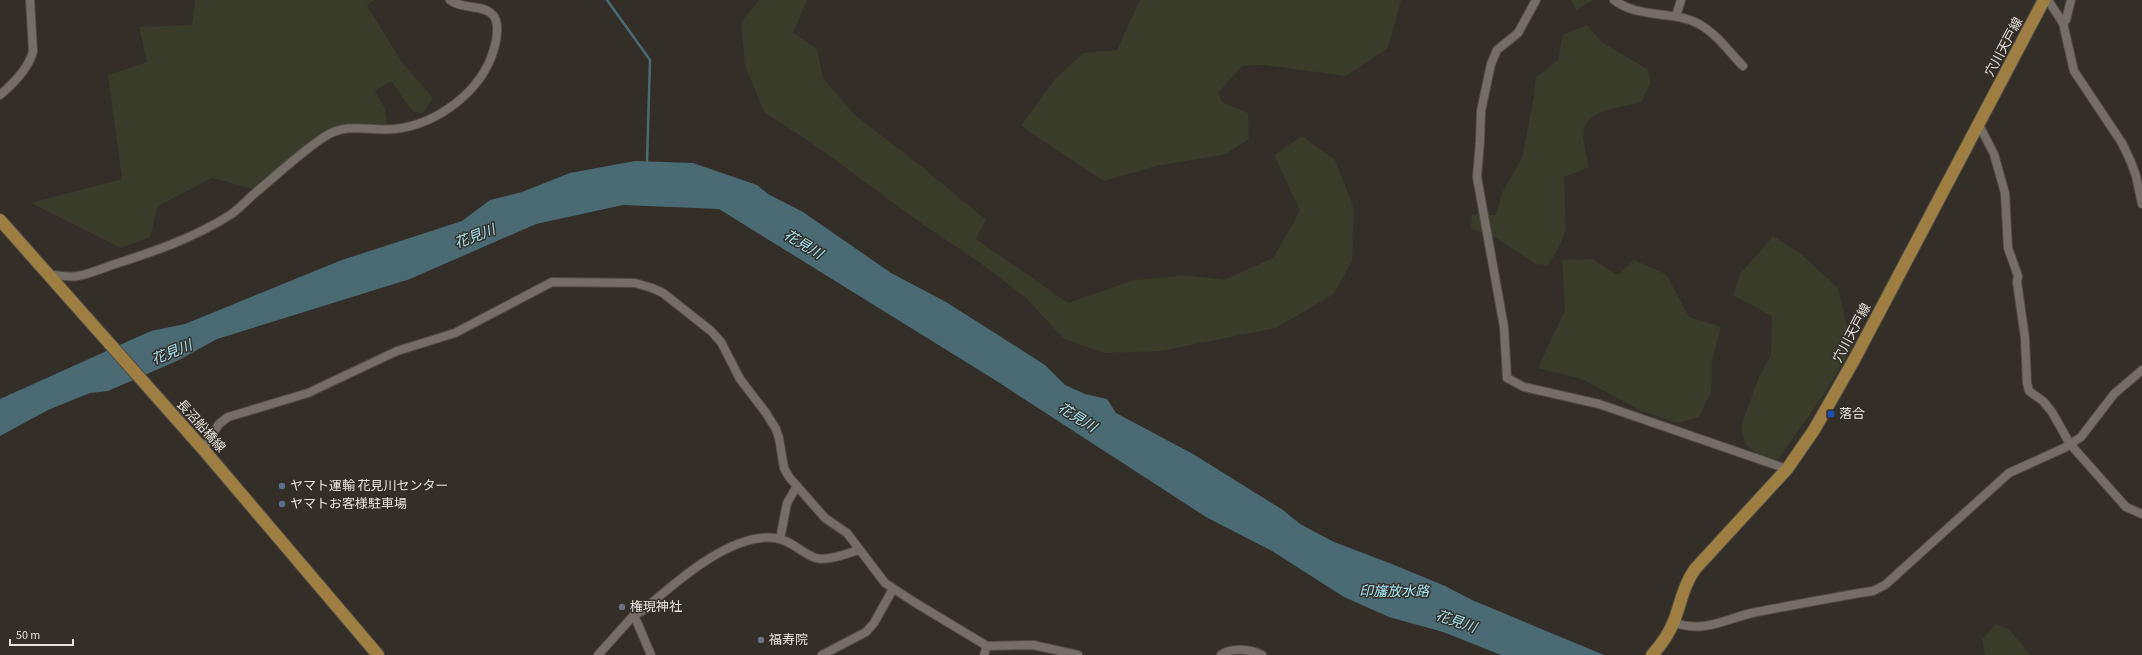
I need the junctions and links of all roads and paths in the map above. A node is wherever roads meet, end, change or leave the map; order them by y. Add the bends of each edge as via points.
1 (30, 0) edge
2 (450, 0) edge
3 (1536, 0) edge
4 (1614, 0) edge
5 (1681, 0) edge
6 (2044, 0) edge
7 (2048, 0) edge
8 (2071, 0) edge
9 (1676, 16) junction
10 (2063, 23) junction
11 (1743, 66) dead end
12 (0, 96) edge
13 (1978, 123) junction
14 (2142, 204) edge
15 (0, 220) edge
16 (47, 274) junction
17 (2142, 370) edge
18 (2070, 444) junction
19 (203, 449) junction
20 (1787, 468) junction
21 (797, 486) junction
22 (2142, 514) edge
23 (780, 539) junction
24 (858, 550) junction
25 (893, 589) junction
26 (634, 616) junction
27 (1674, 622) junction
28 (987, 646) junction
29 (378, 655) edge
30 (598, 655) edge
31 (651, 655) edge
32 (822, 655) edge
33 (984, 655) edge
34 (1078, 655) edge
35 (1221, 655) edge
36 (1262, 655) edge
37 (1652, 655) edge

1 - 12 street via 33,51 31,59
2 - 16 street via 468,8 486,9 492,13 497,33 494,51 483,73 470,90 453,105 425,121 410,126 378,130 363,127 325,136 230,214 176,242 77,276
3 - 20 street via 1518,33 1497,50 1491,64 1481,110 1477,178 1504,327 1507,378 1524,387 1599,404
4 - 9 street via 1632,9 1651,14
5 - 9 street
6 - 13 main road, 穴川天戸線
7 - 10 street
8 - 10 street
9 - 11 street via 1698,24 1715,36
10 - 14 street via 2074,71 2122,142 2136,176
13 - 18 street via 1994,154 2005,193 2008,248 2018,276 2029,391 2043,401 2052,412
13 - 20 main road, 穴川天戸線 via 1833,397
15 - 16 main road, 長沼船橋線
16 - 19 main road, 長沼船橋線
17 - 18 street via 2114,394 2081,437
18 - 22 street via 2126,507
18 - 27 street via 2009,473 1885,585 1873,590 1747,614 1711,626 1690,627
19 - 21 street via 219,424 228,417 308,392 397,351 455,333 552,282 635,283 663,293 711,330 721,342 740,379 776,429 784,468
19 - 29 main road, 長沼船橋線
20 - 27 main road, 穴川天戸線 via 1695,569 1682,591
21 - 23 street via 787,503
21 - 24 street via 825,518 847,533
23 - 24 street via 816,558
23 - 26 street via 765,538 726,549 690,572
24 - 25 street
25 - 28 street
25 - 32 street via 874,624 866,632
26 - 30 street
26 - 31 street
27 - 37 main road, 穴川天戸線
28 - 33 street
28 - 34 street via 1033,645
35 - 36 street via 1226,651 1240,649

